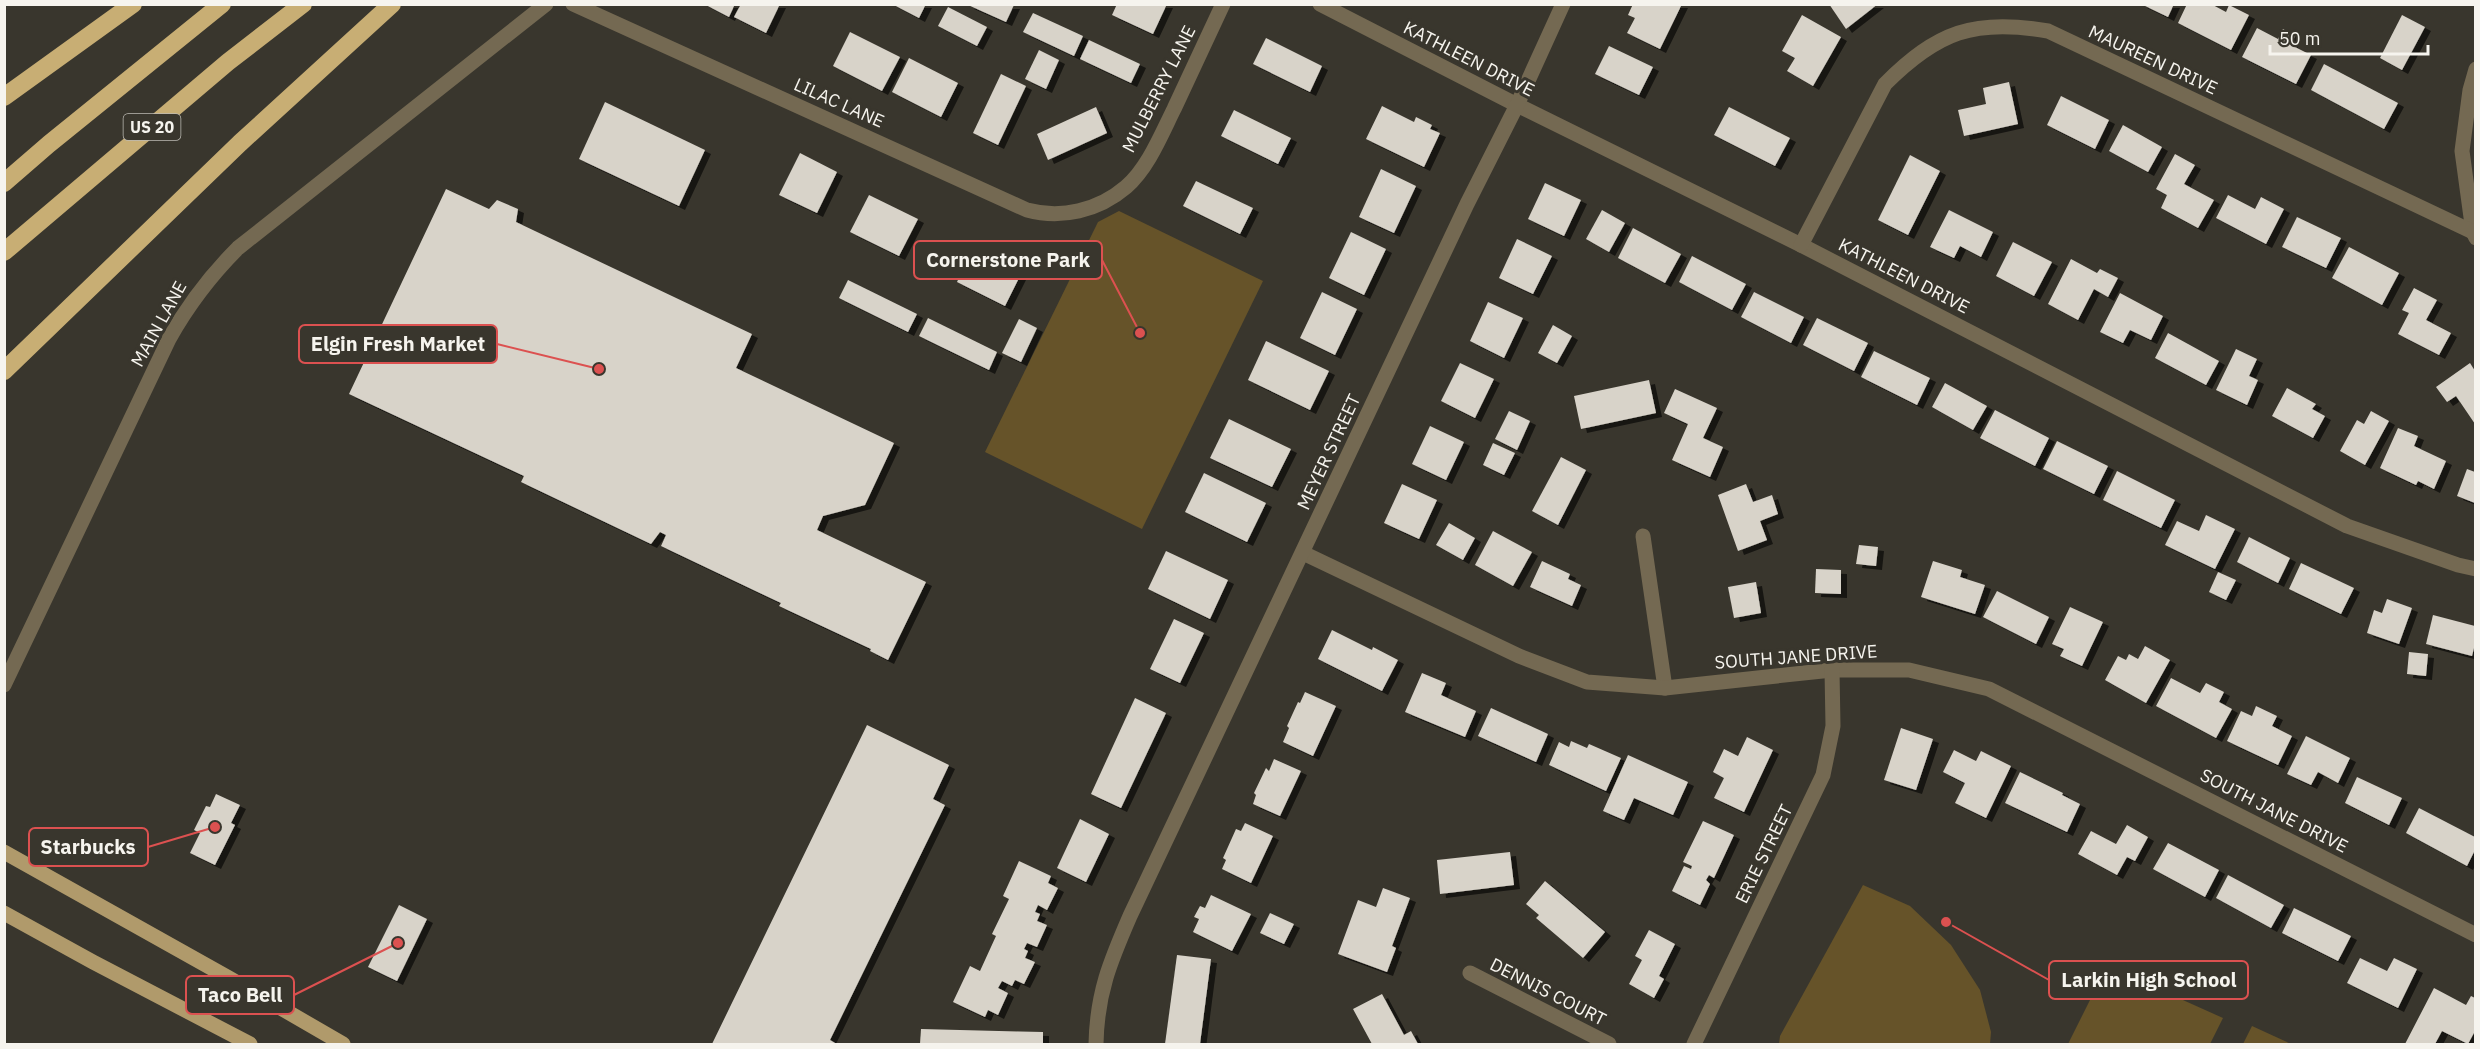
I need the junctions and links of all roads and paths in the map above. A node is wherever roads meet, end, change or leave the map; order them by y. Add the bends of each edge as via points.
1 (133, 4) edge
2 (222, 4) edge
3 (303, 4) edge
4 (392, 4) edge
5 (546, 4) edge
6 (573, 4) edge
7 (1223, 4) edge
8 (1320, 4) edge
9 (1563, 4) edge
10 (2475, 69) edge
11 (4, 97) edge
12 (1516, 105) junction
13 (4, 183) edge
14 (1093, 207) joint
15 (2474, 235) edge
16 (1801, 245) junction
17 (4, 252) edge
18 (4, 371) edge
19 (1643, 536) dead end
20 (1303, 553) junction
21 (2475, 569) edge
22 (1832, 670) junction
23 (4, 685) edge
24 (1665, 688) junction
25 (4, 852) edge
26 (4, 913) edge
27 (2475, 935) edge
28 (1470, 973) dead end
29 (250, 1044) edge
30 (343, 1044) edge
31 (1096, 1044) edge
32 (1609, 1044) edge
33 (1694, 1044) edge

1 - 11 highway
2 - 13 highway, US 20
3 - 17 highway, US 20 via 228,62
4 - 18 highway via 240,143
5 - 23 street, MAIN LANE via 238,248 203,284 169,339
6 - 14 street, LILAC LANE via 1027,210 1061,214
7 - 14 street, MULBERRY LANE via 1156,146 1127,186
8 - 12 street, KATHLEEN DRIVE
9 - 12 street, MEYER STREET
10 - 15 street via 2462,151
12 - 16 street, KATHLEEN DRIVE
12 - 20 street, MEYER STREET
15 - 16 street, MAUREEN DRIVE via 2048,32 1999,26 1965,30 1935,42 1885,84
16 - 21 street, KATHLEEN DRIVE via 2347,526
19 - 24 street
20 - 24 street, SOUTH JANE DRIVE via 1551,670 1587,681
20 - 31 street, MEYER STREET via 1109,963 1098,1004
22 - 24 street, SOUTH JANE DRIVE
22 - 27 street, SOUTH JANE DRIVE via 1909,670 1989,690
22 - 33 street, ERIE STREET via 1833,726 1823,775
25 - 30 main road
26 - 29 main road
28 - 32 street, DENNIS COURT

